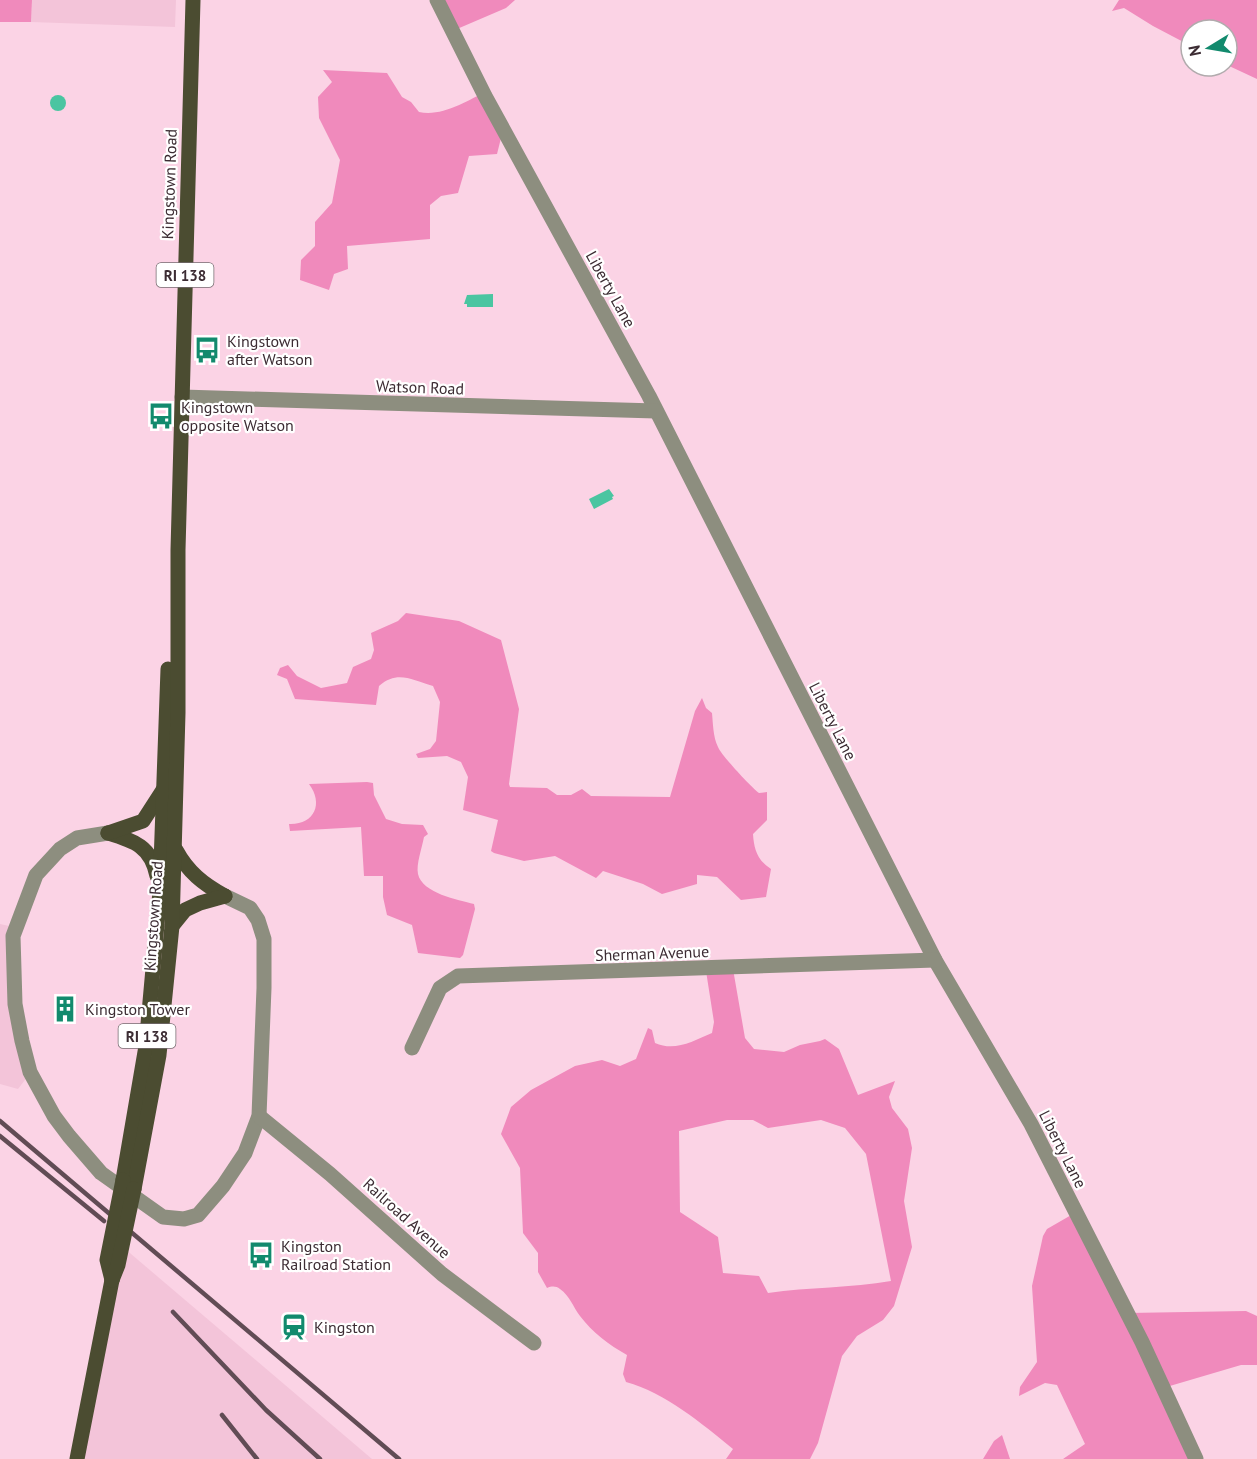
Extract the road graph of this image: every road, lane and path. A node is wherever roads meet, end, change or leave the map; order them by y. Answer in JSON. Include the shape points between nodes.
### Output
{"nodes":[{"id":1,"x":193,"y":0,"type":"edge"},
{"id":2,"x":437,"y":0,"type":"edge"},
{"id":3,"x":182,"y":397,"type":"junction"},
{"id":4,"x":656,"y":411,"type":"junction"},
{"id":5,"x":178,"y":549,"type":"junction"},
{"id":6,"x":163,"y":790,"type":"junction"},
{"id":7,"x":108,"y":834,"type":"junction"},
{"id":8,"x":175,"y":849,"type":"junction"},
{"id":9,"x":160,"y":891,"type":"junction"},
{"id":10,"x":225,"y":896,"type":"junction"},
{"id":11,"x":172,"y":926,"type":"junction"},
{"id":12,"x":6,"y":932,"type":"edge"},
{"id":13,"x":935,"y":960,"type":"junction"},
{"id":14,"x":412,"y":1048,"type":"dead end"},
{"id":15,"x":259,"y":1116,"type":"junction"},
{"id":16,"x":128,"y":1184,"type":"junction"},
{"id":17,"x":534,"y":1343,"type":"dead end"},
{"id":18,"x":77,"y":1459,"type":"edge"},
{"id":19,"x":1196,"y":1459,"type":"edge"}],
"edges":[{"from":1,"to":3,"type":"main road","name":"Kingstown Road","number":"RI 138"},
{"from":2,"to":4,"type":"street","name":"Liberty Lane"},
{"from":3,"to":4,"type":"street","name":"Watson Road"},
{"from":3,"to":5,"type":"main road","name":"Kingstown Road","number":"RI 138"},
{"from":4,"to":13,"type":"street","name":"Liberty Lane"},
{"from":5,"to":6,"type":"main road","name":"Kingstown Road","number":"RI 138","via":[[172,578]]},
{"from":5,"to":8,"type":"main road","name":"Kingstown Road","number":"RI 138"},
{"from":6,"to":7,"type":"main road","via":[[143,821]]},
{"from":6,"to":9,"type":"main road","name":"Kingstown Road","number":"RI 138"},
{"from":7,"to":9,"type":"main road","via":[[141,846],[150,857]]},
{"from":7,"to":12,"type":"street","via":[[77,838],[60,849],[36,875]]},
{"from":8,"to":10,"type":"main road","via":[[198,880]]},
{"from":8,"to":11,"type":"main road","name":"Kingstown Road","number":"RI 138"},
{"from":9,"to":16,"type":"main road","name":"Kingstown Road","number":"RI 138"},
{"from":10,"to":11,"type":"main road","via":[[185,910]]},
{"from":10,"to":15,"type":"street","via":[[250,908],[264,939]]},
{"from":11,"to":16,"type":"main road","name":"Kingstown Road","number":"RI 138","via":[[159,1055]]},
{"from":12,"to":15,"type":"street","via":[[15,1004],[30,1072],[59,1123],[101,1173],[163,1217],[184,1219],[198,1215],[245,1153]]},
{"from":13,"to":14,"type":"street","name":"Sherman Avenue","via":[[458,976],[440,988]]},
{"from":13,"to":19,"type":"street","name":"Liberty Lane","via":[[1030,1124],[1142,1342]]},
{"from":15,"to":17,"type":"street","name":"Railroad Avenue","via":[[442,1274]]},
{"from":16,"to":18,"type":"main road","name":"Kingstown Road","number":"RI 138","bridge":true,"via":[[118,1265]]}]}
